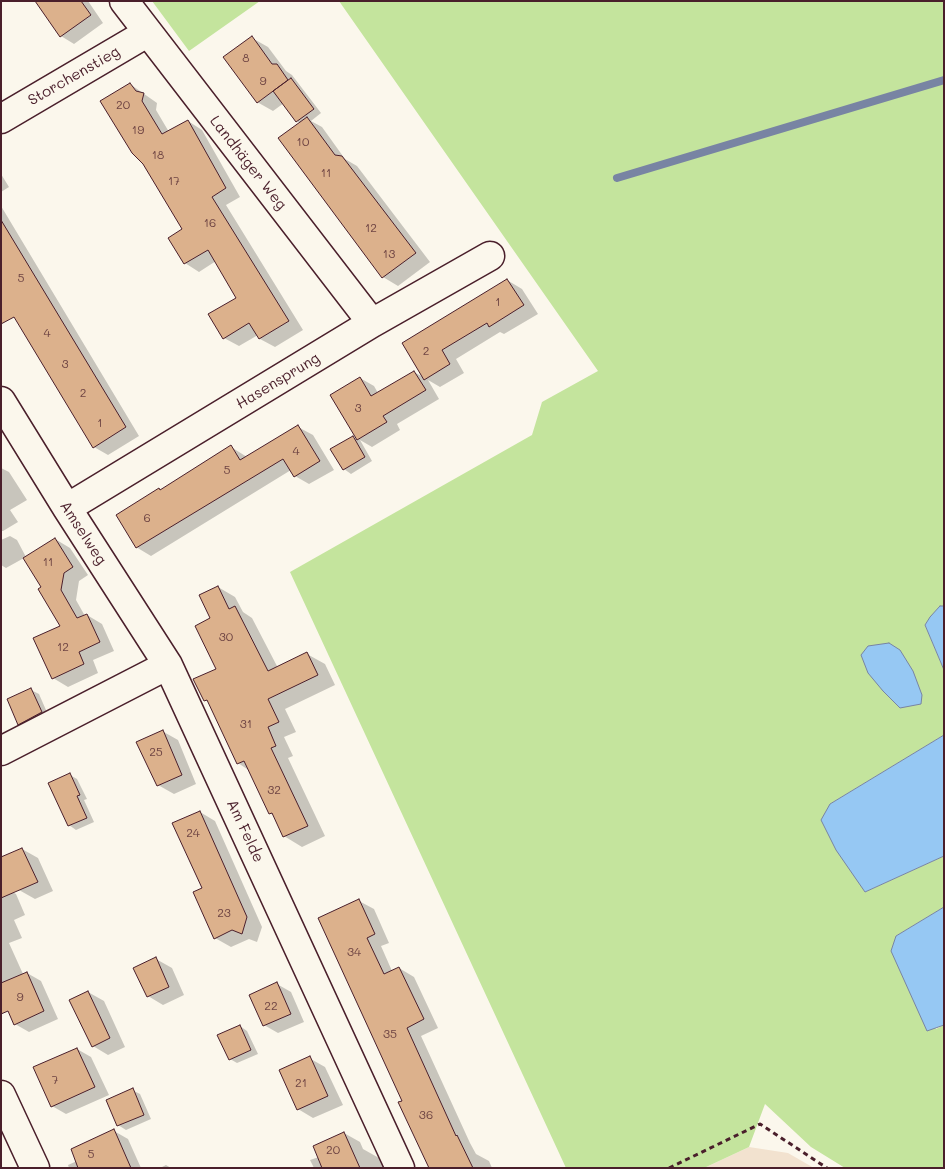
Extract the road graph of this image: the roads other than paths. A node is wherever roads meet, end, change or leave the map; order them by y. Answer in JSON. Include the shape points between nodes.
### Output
{"nodes":[{"id":1,"x":124,"y":1,"type":"edge"},
{"id":2,"x":147,"y":33,"type":"junction"},
{"id":3,"x":1,"y":119,"type":"edge"},
{"id":4,"x":490,"y":256,"type":"dead end"},
{"id":5,"x":372,"y":324,"type":"junction"},
{"id":6,"x":1,"y":401,"type":"edge"},
{"id":7,"x":67,"y":508,"type":"junction"},
{"id":8,"x":168,"y":665,"type":"junction"},
{"id":9,"x":1,"y":751,"type":"edge"},
{"id":10,"x":1,"y":1095,"type":"edge"},
{"id":11,"x":35,"y":1168,"type":"edge"},
{"id":12,"x":400,"y":1168,"type":"edge"}],
"edges":[{"from":1,"to":2,"type":"street","name":"Landhäger Weg"},
{"from":2,"to":3,"type":"street","name":"Storchenstieg"},
{"from":2,"to":5,"type":"street","name":"Landhäger Weg"},
{"from":4,"to":5,"type":"street","name":"Hasensprung"},
{"from":5,"to":7,"type":"street","name":"Hasensprung"},
{"from":6,"to":7,"type":"street","name":"Amselweg"},
{"from":7,"to":8,"type":"street","name":"Amselweg"},
{"from":8,"to":9,"type":"street"},
{"from":8,"to":12,"type":"street","name":"Am Felde"},
{"from":10,"to":11,"type":"street"}]}
